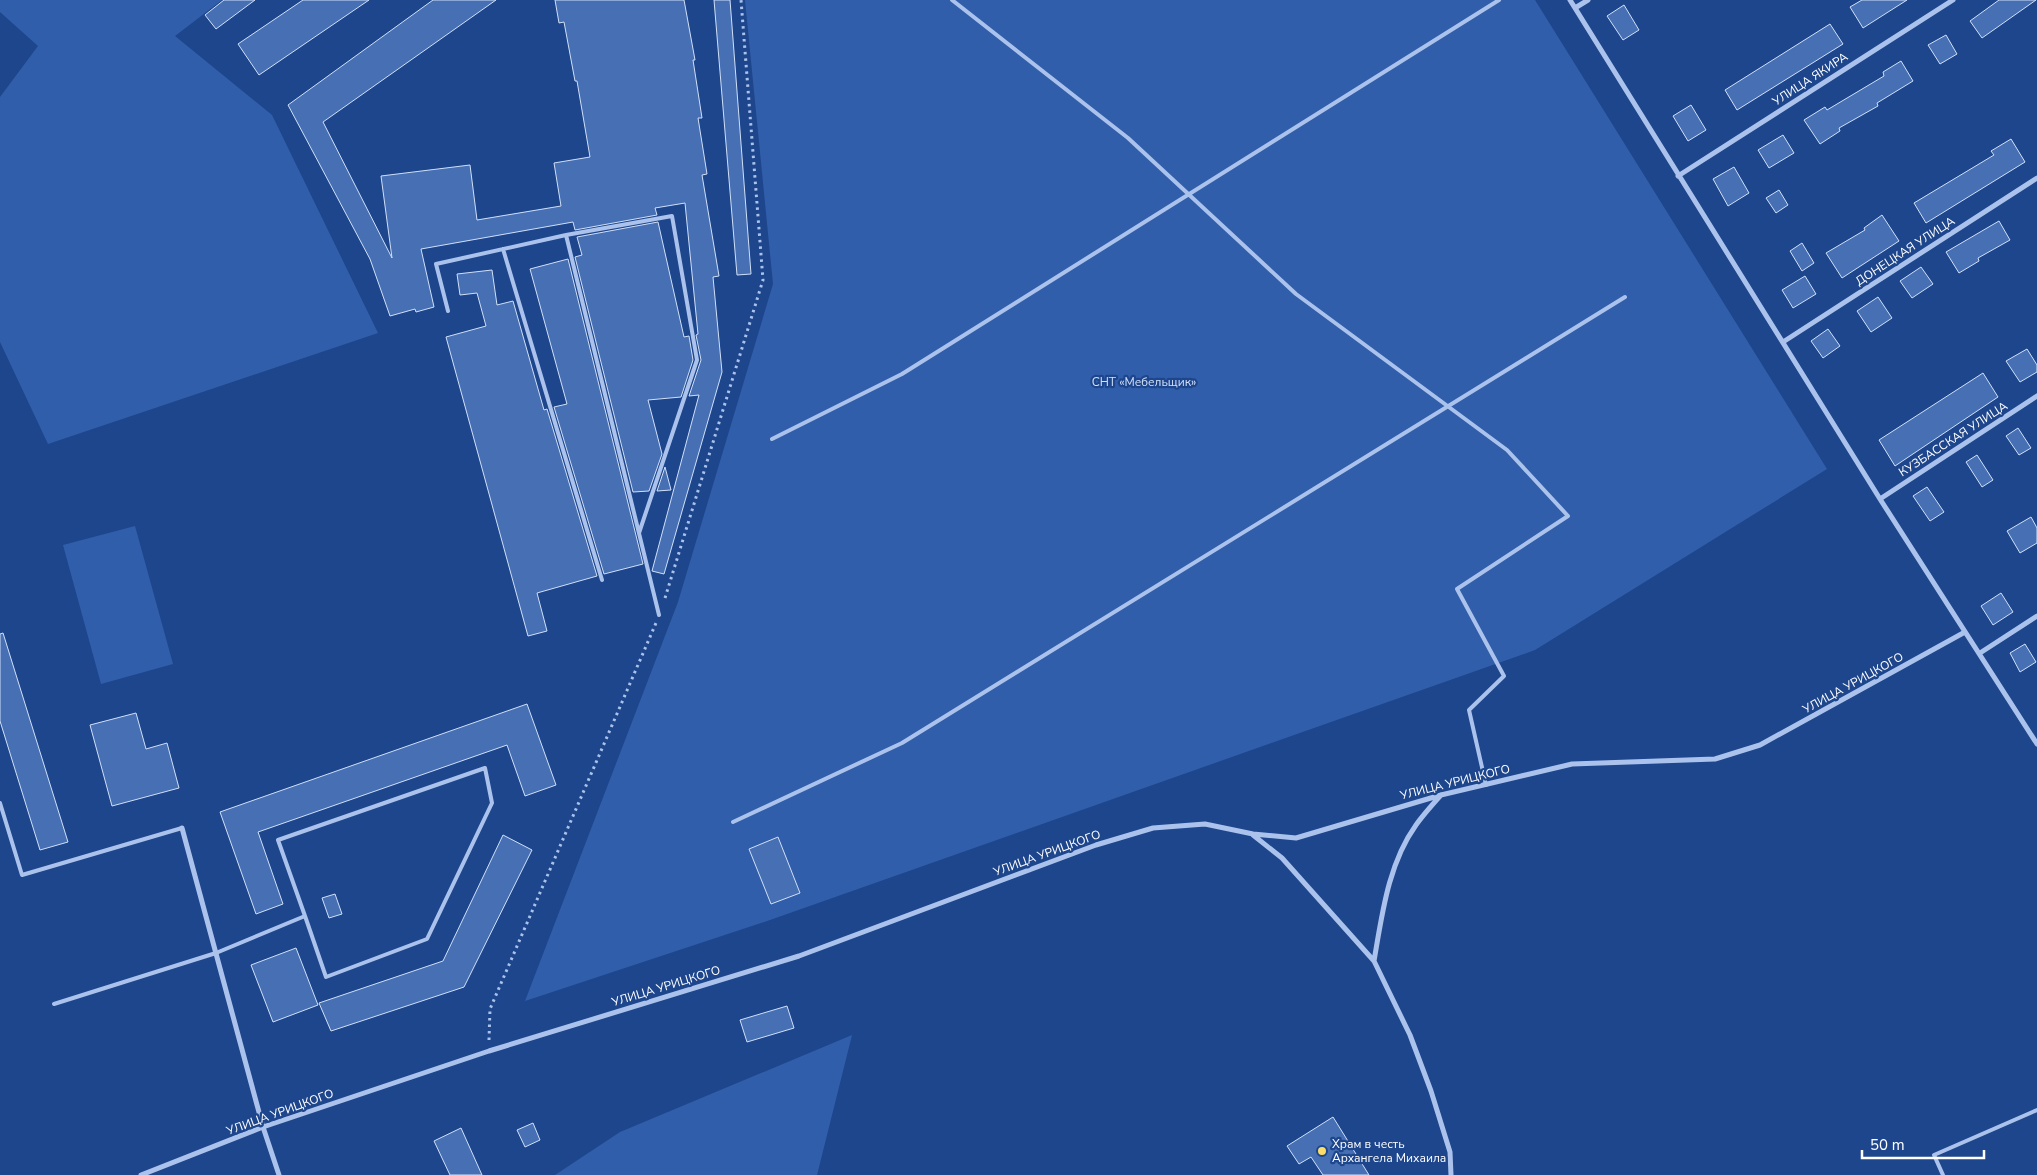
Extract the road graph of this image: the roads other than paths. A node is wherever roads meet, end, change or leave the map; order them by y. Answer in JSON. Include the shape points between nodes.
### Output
{"nodes":[{"id":1,"x":952,"y":0,"type":"edge"},
{"id":2,"x":1500,"y":0,"type":"edge"},
{"id":3,"x":1570,"y":0,"type":"edge"},
{"id":4,"x":1588,"y":0,"type":"edge"},
{"id":5,"x":1953,"y":0,"type":"edge"},
{"id":6,"x":1575,"y":8,"type":"junction"},
{"id":7,"x":1678,"y":176,"type":"junction"},
{"id":8,"x":2037,"y":178,"type":"edge"},
{"id":9,"x":1188,"y":194,"type":"junction"},
{"id":10,"x":566,"y":235,"type":"junction"},
{"id":11,"x":503,"y":249,"type":"junction"},
{"id":12,"x":1625,"y":297,"type":"dead end"},
{"id":13,"x":448,"y":311,"type":"dead end"},
{"id":14,"x":1784,"y":342,"type":"junction"},
{"id":15,"x":2037,"y":396,"type":"edge"},
{"id":16,"x":1448,"y":406,"type":"junction"},
{"id":17,"x":772,"y":439,"type":"dead end"},
{"id":18,"x":1880,"y":499,"type":"junction"},
{"id":19,"x":639,"y":533,"type":"junction"},
{"id":20,"x":602,"y":580,"type":"dead end"},
{"id":21,"x":659,"y":615,"type":"road end"},
{"id":22,"x":2037,"y":616,"type":"edge"},
{"id":23,"x":1965,"y":632,"type":"junction"},
{"id":24,"x":1980,"y":653,"type":"junction"},
{"id":25,"x":2037,"y":744,"type":"edge"},
{"id":26,"x":1486,"y":785,"type":"junction"},
{"id":27,"x":1441,"y":795,"type":"junction"},
{"id":28,"x":0,"y":804,"type":"edge"},
{"id":29,"x":733,"y":822,"type":"dead end"},
{"id":30,"x":182,"y":828,"type":"joint"},
{"id":31,"x":1253,"y":834,"type":"junction"},
{"id":32,"x":305,"y":916,"type":"junction"},
{"id":33,"x":216,"y":952,"type":"junction"},
{"id":34,"x":1374,"y":961,"type":"junction"},
{"id":35,"x":54,"y":1004,"type":"dead end"},
{"id":36,"x":2037,"y":1110,"type":"edge"},
{"id":37,"x":263,"y":1127,"type":"junction"},
{"id":38,"x":141,"y":1175,"type":"edge"},
{"id":39,"x":279,"y":1175,"type":"edge"},
{"id":40,"x":1451,"y":1175,"type":"edge"},
{"id":41,"x":1943,"y":1175,"type":"edge"}],
"edges":[{"from":1,"to":9,"type":"lane","via":[[1128,138]]},
{"from":2,"to":9,"type":"lane"},
{"from":3,"to":6,"type":"street"},
{"from":4,"to":6,"type":"street"},
{"from":5,"to":7,"type":"street","name":"УЛИЦА ЯКИРА"},
{"from":6,"to":7,"type":"street"},
{"from":7,"to":14,"type":"street"},
{"from":8,"to":14,"type":"street","name":"ДОНЕЦКАЯ УЛИЦА"},
{"from":9,"to":16,"type":"lane","via":[[1296,294]]},
{"from":9,"to":17,"type":"lane","via":[[902,374]]},
{"from":10,"to":11,"type":"lane"},
{"from":10,"to":19,"type":"lane"},
{"from":10,"to":19,"type":"lane","via":[[672,216],[697,360]]},
{"from":11,"to":13,"type":"lane","via":[[436,264]]},
{"from":11,"to":20,"type":"lane"},
{"from":12,"to":16,"type":"lane"},
{"from":14,"to":18,"type":"street"},
{"from":15,"to":18,"type":"street","name":"КУЗБАССКАЯ УЛИЦА"},
{"from":16,"to":26,"type":"lane","via":[[1507,450],[1568,516],[1457,590],[1504,676],[1470,710]]},
{"from":16,"to":29,"type":"lane","via":[[902,742]]},
{"from":18,"to":23,"type":"street"},
{"from":19,"to":21,"type":"lane"},
{"from":22,"to":24,"type":"street"},
{"from":23,"to":24,"type":"street"},
{"from":23,"to":26,"type":"street","name":"УЛИЦА УРИЦКОГО","via":[[1760,745],[1715,759],[1572,764]]},
{"from":24,"to":25,"type":"street"},
{"from":26,"to":27,"type":"street","name":"УЛИЦА УРИЦКОГО"},
{"from":27,"to":31,"type":"street","name":"УЛИЦА УРИЦКОГО","via":[[1296,838]]},
{"from":27,"to":34,"type":"street","via":[[1415,826],[1398,860],[1384,899]]},
{"from":28,"to":30,"type":"lane","via":[[22,875]]},
{"from":30,"to":33,"type":"street"},
{"from":31,"to":34,"type":"street","via":[[1282,858]]},
{"from":31,"to":37,"type":"street","name":"УЛИЦА УРИЦКОГО","via":[[1205,824],[1153,828],[1096,845],[799,956],[489,1050]]},
{"from":32,"to":32,"type":"lane","via":[[278,840],[485,768],[492,804],[426,939],[326,977]]},
{"from":32,"to":33,"type":"lane"},
{"from":33,"to":35,"type":"lane"},
{"from":33,"to":37,"type":"street"},
{"from":34,"to":40,"type":"street","via":[[1410,1035],[1431,1091],[1450,1152]]},
{"from":36,"to":41,"type":"lane","via":[[1934,1155]]},
{"from":37,"to":38,"type":"street","name":"УЛИЦА УРИЦКОГО"},
{"from":37,"to":39,"type":"street"}]}
